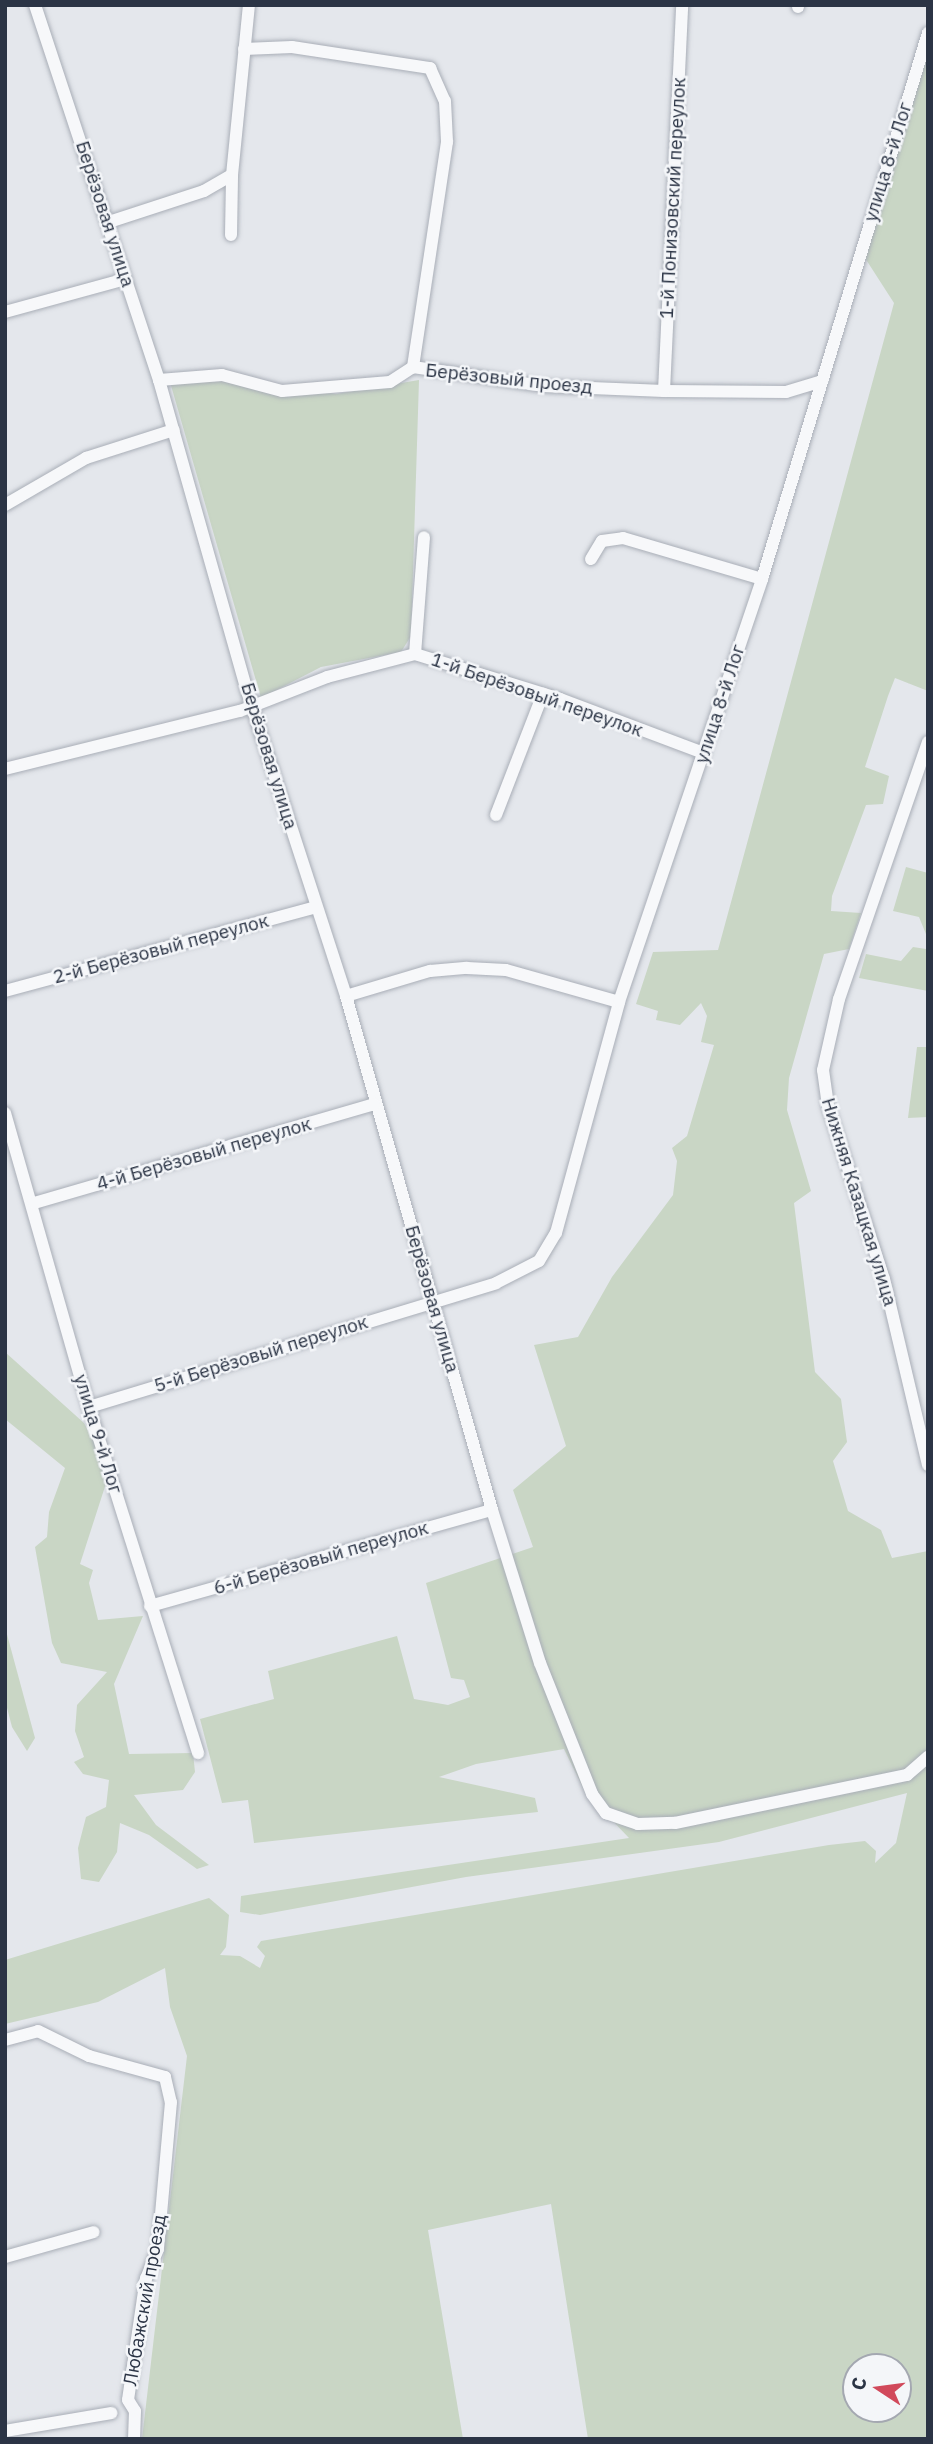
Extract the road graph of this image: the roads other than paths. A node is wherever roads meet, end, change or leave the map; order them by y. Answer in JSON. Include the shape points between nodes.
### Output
{"nodes":[{"id":1,"x":35,"y":5,"type":"edge"},
{"id":2,"x":248,"y":5,"type":"edge"},
{"id":3,"x":682,"y":5,"type":"edge"},
{"id":4,"x":928,"y":33,"type":"edge"},
{"id":5,"x":244,"y":49,"type":"junction"},
{"id":6,"x":232,"y":175,"type":"junction"},
{"id":7,"x":109,"y":222,"type":"junction"},
{"id":8,"x":231,"y":235,"type":"dead end"},
{"id":9,"x":126,"y":279,"type":"junction"},
{"id":10,"x":5,"y":312,"type":"edge"},
{"id":11,"x":414,"y":368,"type":"junction"},
{"id":12,"x":159,"y":380,"type":"junction"},
{"id":13,"x":822,"y":381,"type":"junction"},
{"id":14,"x":664,"y":391,"type":"junction"},
{"id":15,"x":174,"y":430,"type":"junction"},
{"id":16,"x":5,"y":505,"type":"edge"},
{"id":17,"x":425,"y":537,"type":"dead end"},
{"id":18,"x":591,"y":559,"type":"dead end"},
{"id":19,"x":762,"y":579,"type":"junction"},
{"id":20,"x":415,"y":654,"type":"junction"},
{"id":21,"x":543,"y":694,"type":"junction"},
{"id":22,"x":252,"y":706,"type":"junction"},
{"id":23,"x":928,"y":742,"type":"edge"},
{"id":24,"x":704,"y":752,"type":"junction"},
{"id":25,"x":5,"y":769,"type":"edge"},
{"id":26,"x":496,"y":815,"type":"dead end"},
{"id":27,"x":316,"y":907,"type":"junction"},
{"id":28,"x":5,"y":991,"type":"edge"},
{"id":29,"x":346,"y":996,"type":"junction"},
{"id":30,"x":619,"y":1002,"type":"junction"},
{"id":31,"x":374,"y":1104,"type":"junction"},
{"id":32,"x":5,"y":1112,"type":"edge"},
{"id":33,"x":34,"y":1203,"type":"junction"},
{"id":34,"x":434,"y":1303,"type":"junction"},
{"id":35,"x":89,"y":1407,"type":"junction"},
{"id":36,"x":928,"y":1465,"type":"edge"},
{"id":37,"x":492,"y":1510,"type":"junction"},
{"id":38,"x":150,"y":1606,"type":"junction"},
{"id":39,"x":198,"y":1753,"type":"dead end"},
{"id":40,"x":928,"y":1757,"type":"edge"},
{"id":41,"x":5,"y":2040,"type":"edge"},
{"id":42,"x":94,"y":2232,"type":"dead end"},
{"id":43,"x":5,"y":2257,"type":"edge"},
{"id":44,"x":111,"y":2413,"type":"dead end"},
{"id":45,"x":5,"y":2431,"type":"edge"},
{"id":46,"x":134,"y":2439,"type":"edge"}],
"edges":[{"from":1,"to":7,"type":"street","name":"Берёзовая улица"},
{"from":2,"to":5,"type":"street"},
{"from":3,"to":14,"type":"street","name":"1-й Понизовский переулок"},
{"from":4,"to":13,"type":"street","name":"улица 8-й Лог"},
{"from":5,"to":6,"type":"street"},
{"from":5,"to":11,"type":"street","via":[[292,47],[430,68],[445,101],[447,142]]},
{"from":6,"to":7,"type":"street","via":[[204,191]]},
{"from":6,"to":8,"type":"street"},
{"from":7,"to":9,"type":"street","name":"Берёзовая улица"},
{"from":9,"to":10,"type":"street"},
{"from":9,"to":12,"type":"street","name":"Берёзовая улица"},
{"from":11,"to":12,"type":"street","name":"Берёзовый проезд","via":[[390,382],[282,391],[222,375]]},
{"from":11,"to":14,"type":"street","name":"Берёзовый проезд","via":[[543,386]]},
{"from":12,"to":15,"type":"street","name":"Берёзовая улица"},
{"from":13,"to":14,"type":"street","name":"Берёзовый проезд","via":[[786,392]]},
{"from":13,"to":19,"type":"street","name":"улица 8-й Лог"},
{"from":15,"to":16,"type":"street","via":[[86,458]]},
{"from":15,"to":22,"type":"street","name":"Берёзовая улица"},
{"from":17,"to":20,"type":"street"},
{"from":18,"to":19,"type":"street","via":[[603,541],[623,538]]},
{"from":19,"to":24,"type":"street","name":"улица 8-й Лог"},
{"from":20,"to":21,"type":"street","name":"1-й Берёзовый переулок"},
{"from":20,"to":22,"type":"street","name":"1-й Берёзовый переулок","via":[[327,677]]},
{"from":21,"to":24,"type":"street","name":"1-й Берёзовый переулок"},
{"from":21,"to":26,"type":"street"},
{"from":22,"to":25,"type":"street","name":"1-й Берёзовый переулок"},
{"from":22,"to":27,"type":"street","name":"Берёзовая улица"},
{"from":23,"to":36,"type":"street","name":"Нижняя Казацкая улица","via":[[839,999],[823,1070],[828,1107],[884,1279]]},
{"from":24,"to":30,"type":"street","name":"улица 8-й Лог"},
{"from":27,"to":28,"type":"street","name":"2-й Берёзовый переулок"},
{"from":27,"to":29,"type":"street","name":"Берёзовая улица"},
{"from":29,"to":30,"type":"street","via":[[430,971],[467,968],[506,970]]},
{"from":29,"to":31,"type":"street","name":"Берёзовая улица"},
{"from":30,"to":34,"type":"street","name":"улица 8-й Лог","via":[[556,1233],[526,1271]]},
{"from":31,"to":33,"type":"street","name":"4-й Берёзовый переулок"},
{"from":31,"to":34,"type":"street","name":"Берёзовая улица"},
{"from":32,"to":33,"type":"street","name":"улица 9-й Лог"},
{"from":33,"to":35,"type":"street","name":"улица 9-й Лог"},
{"from":34,"to":35,"type":"street","name":"5-й Берёзовый переулок"},
{"from":34,"to":37,"type":"street","name":"Берёзовая улица"},
{"from":35,"to":38,"type":"street","name":"улица 9-й Лог"},
{"from":37,"to":38,"type":"street","name":"6-й Берёзовый переулок"},
{"from":37,"to":40,"type":"street","name":"Берёзовая улица","via":[[540,1663],[592,1794],[606,1813],[638,1824],[675,1823],[908,1776]]},
{"from":38,"to":39,"type":"street","name":"улица 9-й Лог"},
{"from":41,"to":46,"type":"street","name":"Любажский проезд","via":[[38,2031],[89,2056],[165,2077],[171,2102],[158,2249],[146,2278],[128,2400],[135,2411]]},
{"from":42,"to":43,"type":"street"},
{"from":44,"to":45,"type":"street"}]}
